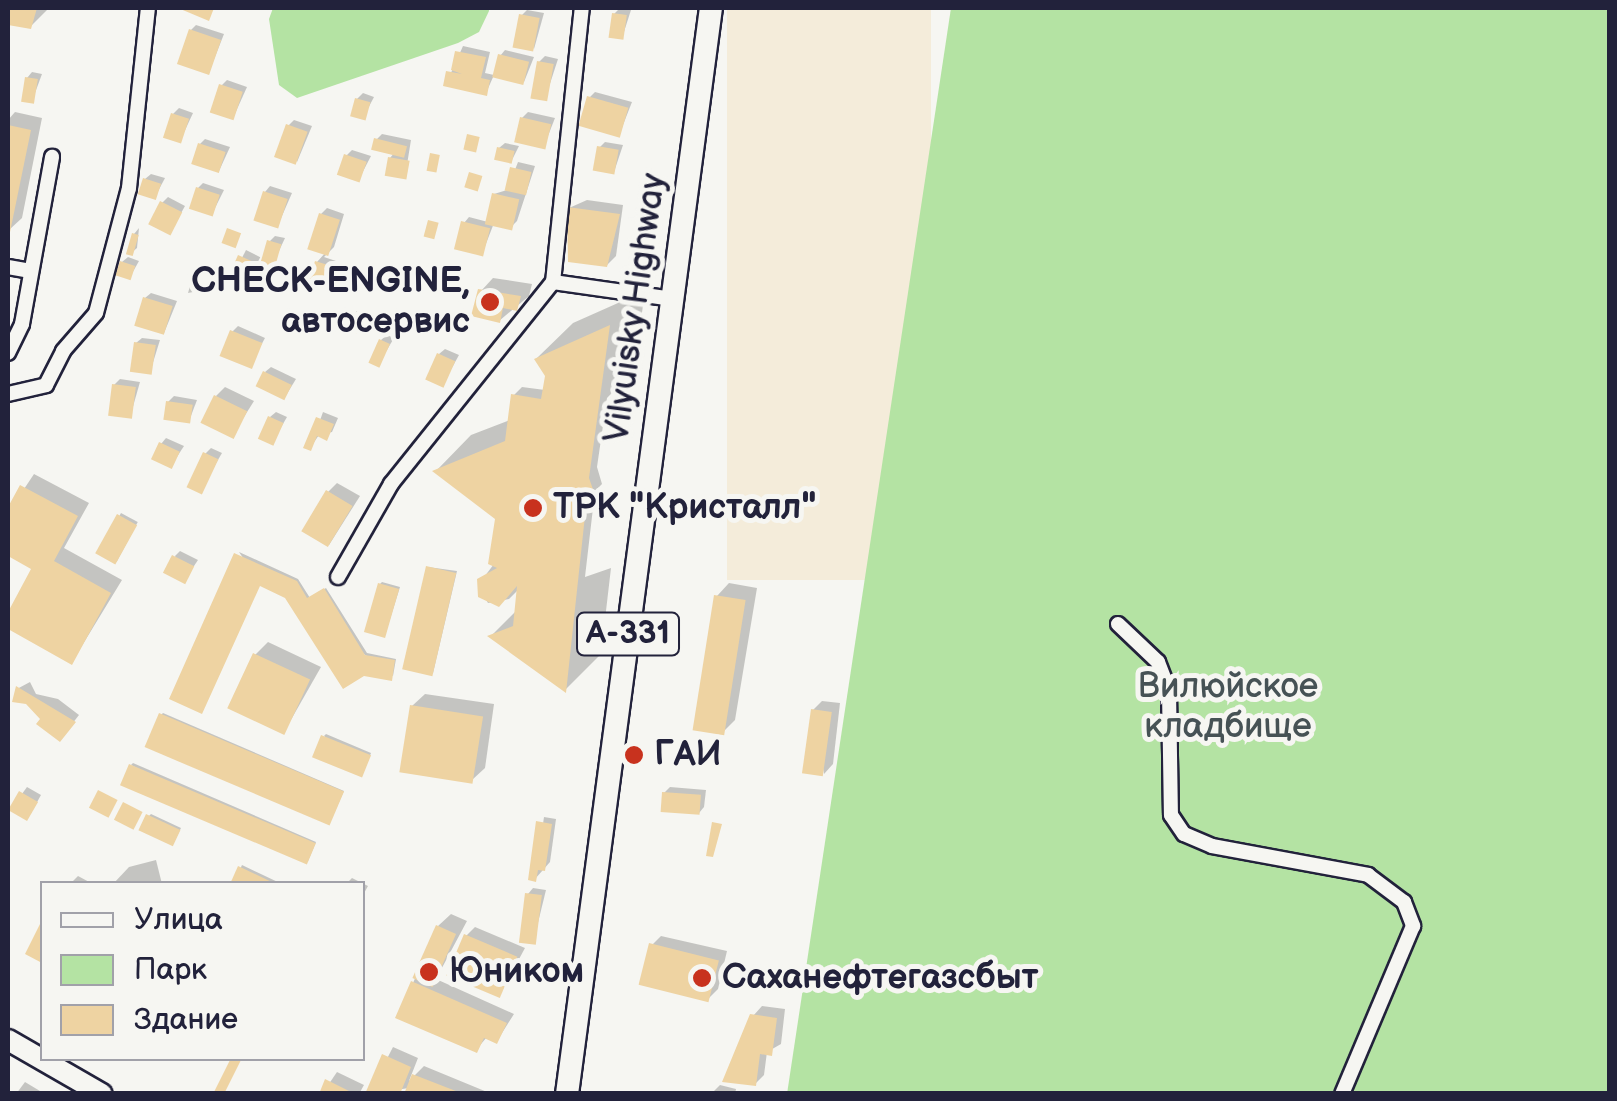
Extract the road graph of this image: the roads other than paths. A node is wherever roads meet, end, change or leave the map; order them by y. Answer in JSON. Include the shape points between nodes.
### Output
{"nodes":[{"id":1,"x":148,"y":8,"type":"edge"},
{"id":2,"x":582,"y":8,"type":"edge"},
{"id":3,"x":711,"y":8,"type":"edge"},
{"id":4,"x":52,"y":157,"type":"dead end"},
{"id":5,"x":8,"y":267,"type":"edge"},
{"id":6,"x":31,"y":271,"type":"junction"},
{"id":7,"x":553,"y":282,"type":"junction"},
{"id":8,"x":673,"y":299,"type":"junction"},
{"id":9,"x":8,"y":352,"type":"edge"},
{"id":10,"x":8,"y":394,"type":"edge"},
{"id":11,"x":338,"y":577,"type":"dead end"},
{"id":12,"x":1118,"y":624,"type":"dead end"},
{"id":13,"x":8,"y":1040,"type":"edge"},
{"id":14,"x":40,"y":1058,"type":"edge"},
{"id":15,"x":45,"y":1061,"type":"edge"},
{"id":16,"x":102,"y":1094,"type":"edge"},
{"id":17,"x":567,"y":1094,"type":"edge"},
{"id":18,"x":1342,"y":1094,"type":"edge"}],
"edges":[{"from":1,"to":10,"type":"street","via":[[129,188],[96,313],[62,351],[46,385]]},
{"from":2,"to":7,"type":"street"},
{"from":3,"to":8,"type":"main road","name":"Vilyuisky Highway","number":"А-331"},
{"from":4,"to":6,"type":"street"},
{"from":5,"to":6,"type":"street"},
{"from":6,"to":9,"type":"street","via":[[22,324]]},
{"from":7,"to":8,"type":"street"},
{"from":7,"to":11,"type":"street","via":[[391,484]]},
{"from":8,"to":17,"type":"main road","name":"Vilyuisky Highway","number":"А-331"},
{"from":12,"to":18,"type":"street","via":[[1158,662],[1169,691],[1171,814],[1184,834],[1212,846],[1368,874],[1404,902],[1412,926]]},
{"from":13,"to":14,"type":"main road"},
{"from":15,"to":16,"type":"main road"}]}
